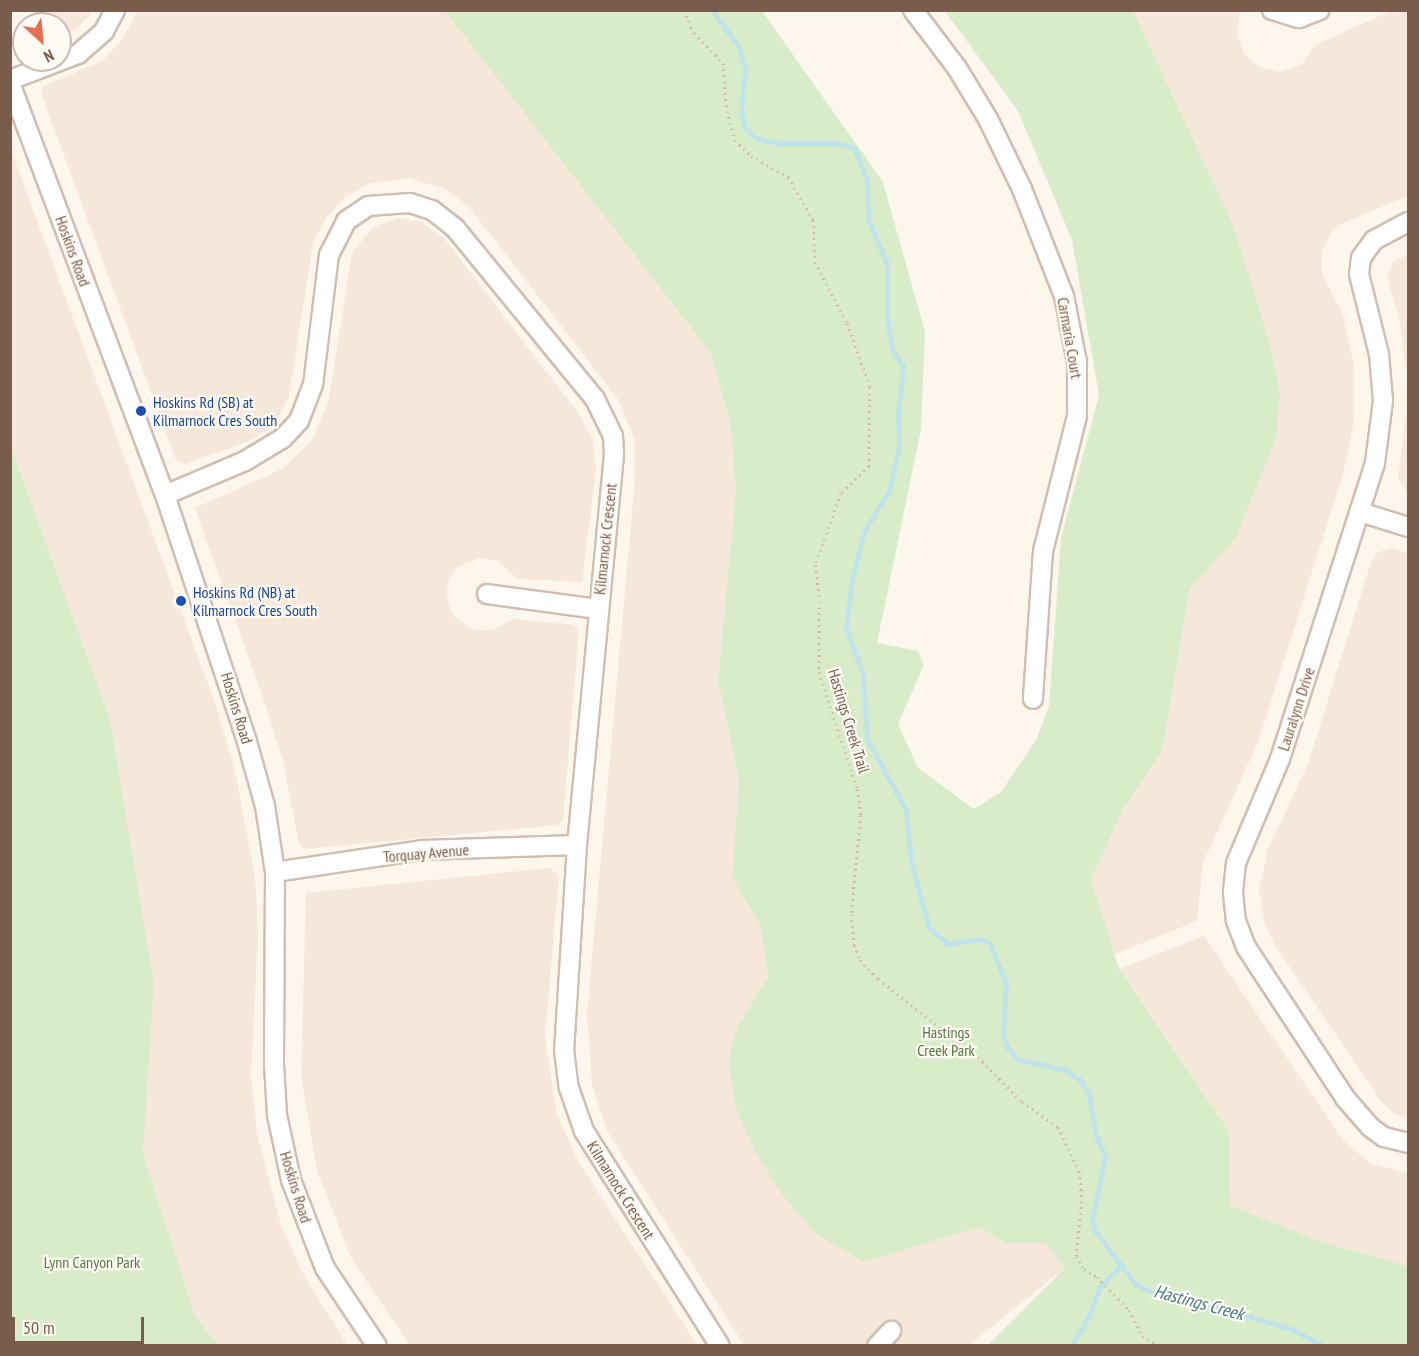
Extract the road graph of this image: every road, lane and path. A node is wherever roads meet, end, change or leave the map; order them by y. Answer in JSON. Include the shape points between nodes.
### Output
{"nodes":[{"id":1,"x":115,"y":10,"type":"edge"},
{"id":2,"x":684,"y":10,"type":"edge"},
{"id":3,"x":913,"y":10,"type":"edge"},
{"id":4,"x":1272,"y":10,"type":"edge"},
{"id":5,"x":1320,"y":10,"type":"edge"},
{"id":6,"x":10,"y":81,"type":"edge"},
{"id":7,"x":1402,"y":225,"type":"edge"},
{"id":8,"x":165,"y":495,"type":"junction"},
{"id":9,"x":1360,"y":512,"type":"junction"},
{"id":10,"x":1408,"y":526,"type":"edge"},
{"id":11,"x":487,"y":594,"type":"dead end"},
{"id":12,"x":598,"y":609,"type":"junction"},
{"id":13,"x":1033,"y":699,"type":"dead end"},
{"id":14,"x":578,"y":845,"type":"junction"},
{"id":15,"x":275,"y":872,"type":"junction"},
{"id":16,"x":1408,"y":1143,"type":"edge"},
{"id":17,"x":891,"y":1331,"type":"dead end"},
{"id":18,"x":377,"y":1346,"type":"edge"},
{"id":19,"x":720,"y":1346,"type":"edge"},
{"id":20,"x":877,"y":1346,"type":"edge"},
{"id":21,"x":1160,"y":1346,"type":"edge"}],
"edges":[{"from":1,"to":6,"type":"street","via":[[104,31],[78,54]]},
{"from":2,"to":21,"type":"path","name":"Hastings Creek Trail","via":[[694,33],[723,63],[726,105],[735,140],[751,156],[788,177],[813,220],[815,262],[847,323],[870,387],[869,466],[841,493],[815,565],[819,672],[857,789],[861,815],[851,914],[854,945],[860,960],[878,980],[978,1057],[1022,1102],[1058,1127],[1079,1171],[1082,1201],[1076,1256],[1084,1269],[1098,1277],[1129,1310],[1142,1336]]},
{"from":3,"to":13,"type":"street","name":"Carmaria Court","via":[[975,98],[1022,189],[1064,296],[1077,362],[1077,416],[1043,551]]},
{"from":4,"to":5,"type":"street","via":[[1299,18]]},
{"from":6,"to":8,"type":"street","name":"Hoskins Road"},
{"from":7,"to":9,"type":"street","name":"Lauralynn Drive","via":[[1374,240],[1361,258],[1359,274],[1379,354],[1383,401],[1375,463]]},
{"from":8,"to":12,"type":"street","name":"Kilmarnock Crescent","via":[[245,461],[283,438],[299,421],[313,385],[329,255],[337,234],[356,211],[368,206],[410,203],[432,210],[455,228],[579,378],[604,415],[613,436],[614,454]]},
{"from":8,"to":15,"type":"street","name":"Hoskins Road","via":[[247,742],[265,806]]},
{"from":9,"to":10,"type":"street"},
{"from":9,"to":16,"type":"street","name":"Lauralynn Drive","via":[[1280,759],[1244,841],[1233,893],[1236,921],[1246,947],[1345,1098],[1370,1127],[1384,1137]]},
{"from":11,"to":12,"type":"street"},
{"from":12,"to":14,"type":"street","name":"Kilmarnock Crescent"},
{"from":14,"to":15,"type":"street","name":"Torquay Avenue","via":[[423,850]]},
{"from":14,"to":19,"type":"street","name":"Kilmarnock Crescent","via":[[564,1050],[569,1088],[584,1131],[604,1167]]},
{"from":15,"to":18,"type":"street","name":"Hoskins Road","via":[[274,1064],[277,1116],[288,1169],[325,1268]]},
{"from":17,"to":20,"type":"street"}]}
